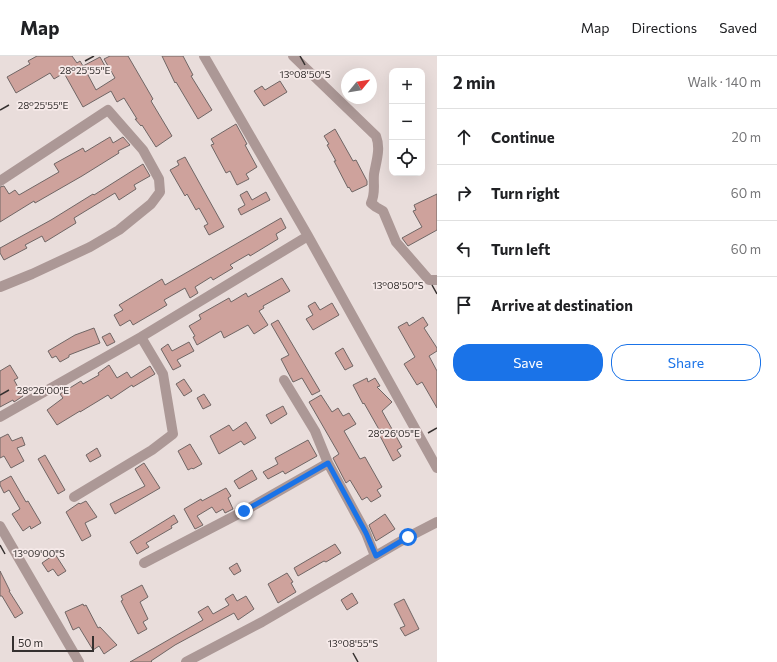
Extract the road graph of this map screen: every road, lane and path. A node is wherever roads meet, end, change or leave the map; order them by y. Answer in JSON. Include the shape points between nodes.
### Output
{"nodes":[{"id":1,"x":204,"y":56,"type":"edge"},
{"id":2,"x":293,"y":56,"type":"edge"},
{"id":3,"x":0,"y":181,"type":"edge"},
{"id":4,"x":308,"y":236,"type":"junction"},
{"id":5,"x":437,"y":280,"type":"edge"},
{"id":6,"x":0,"y":287,"type":"edge"},
{"id":7,"x":141,"y":337,"type":"junction"},
{"id":8,"x":284,"y":380,"type":"dead end"},
{"id":9,"x":0,"y":417,"type":"edge"},
{"id":10,"x":328,"y":463,"type":"junction"},
{"id":11,"x":437,"y":468,"type":"edge"},
{"id":12,"x":74,"y":497,"type":"dead end"},
{"id":13,"x":437,"y":522,"type":"edge"},
{"id":14,"x":0,"y":526,"type":"edge"},
{"id":15,"x":376,"y":556,"type":"junction"},
{"id":16,"x":144,"y":562,"type":"dead end"},
{"id":17,"x":79,"y":662,"type":"edge"},
{"id":18,"x":186,"y":662,"type":"edge"}],
"edges":[{"from":1,"to":4,"type":"street"},
{"from":2,"to":5,"type":"street","via":[[376,136],[379,142],[374,176],[375,192],[371,203],[383,210],[396,242],[411,261],[429,280]]},
{"from":3,"to":6,"type":"street","via":[[108,110],[143,150],[159,179],[160,192],[151,204],[119,230],[77,253]]},
{"from":4,"to":7,"type":"street"},
{"from":4,"to":11,"type":"street"},
{"from":7,"to":9,"type":"street"},
{"from":7,"to":12,"type":"street","via":[[163,374],[173,434],[152,450]]},
{"from":8,"to":10,"type":"street","via":[[315,431]]},
{"from":10,"to":15,"type":"street"},
{"from":10,"to":16,"type":"street","via":[[244,511]]},
{"from":13,"to":15,"type":"street"},
{"from":14,"to":17,"type":"street"},
{"from":15,"to":18,"type":"street","via":[[262,622]]}]}
